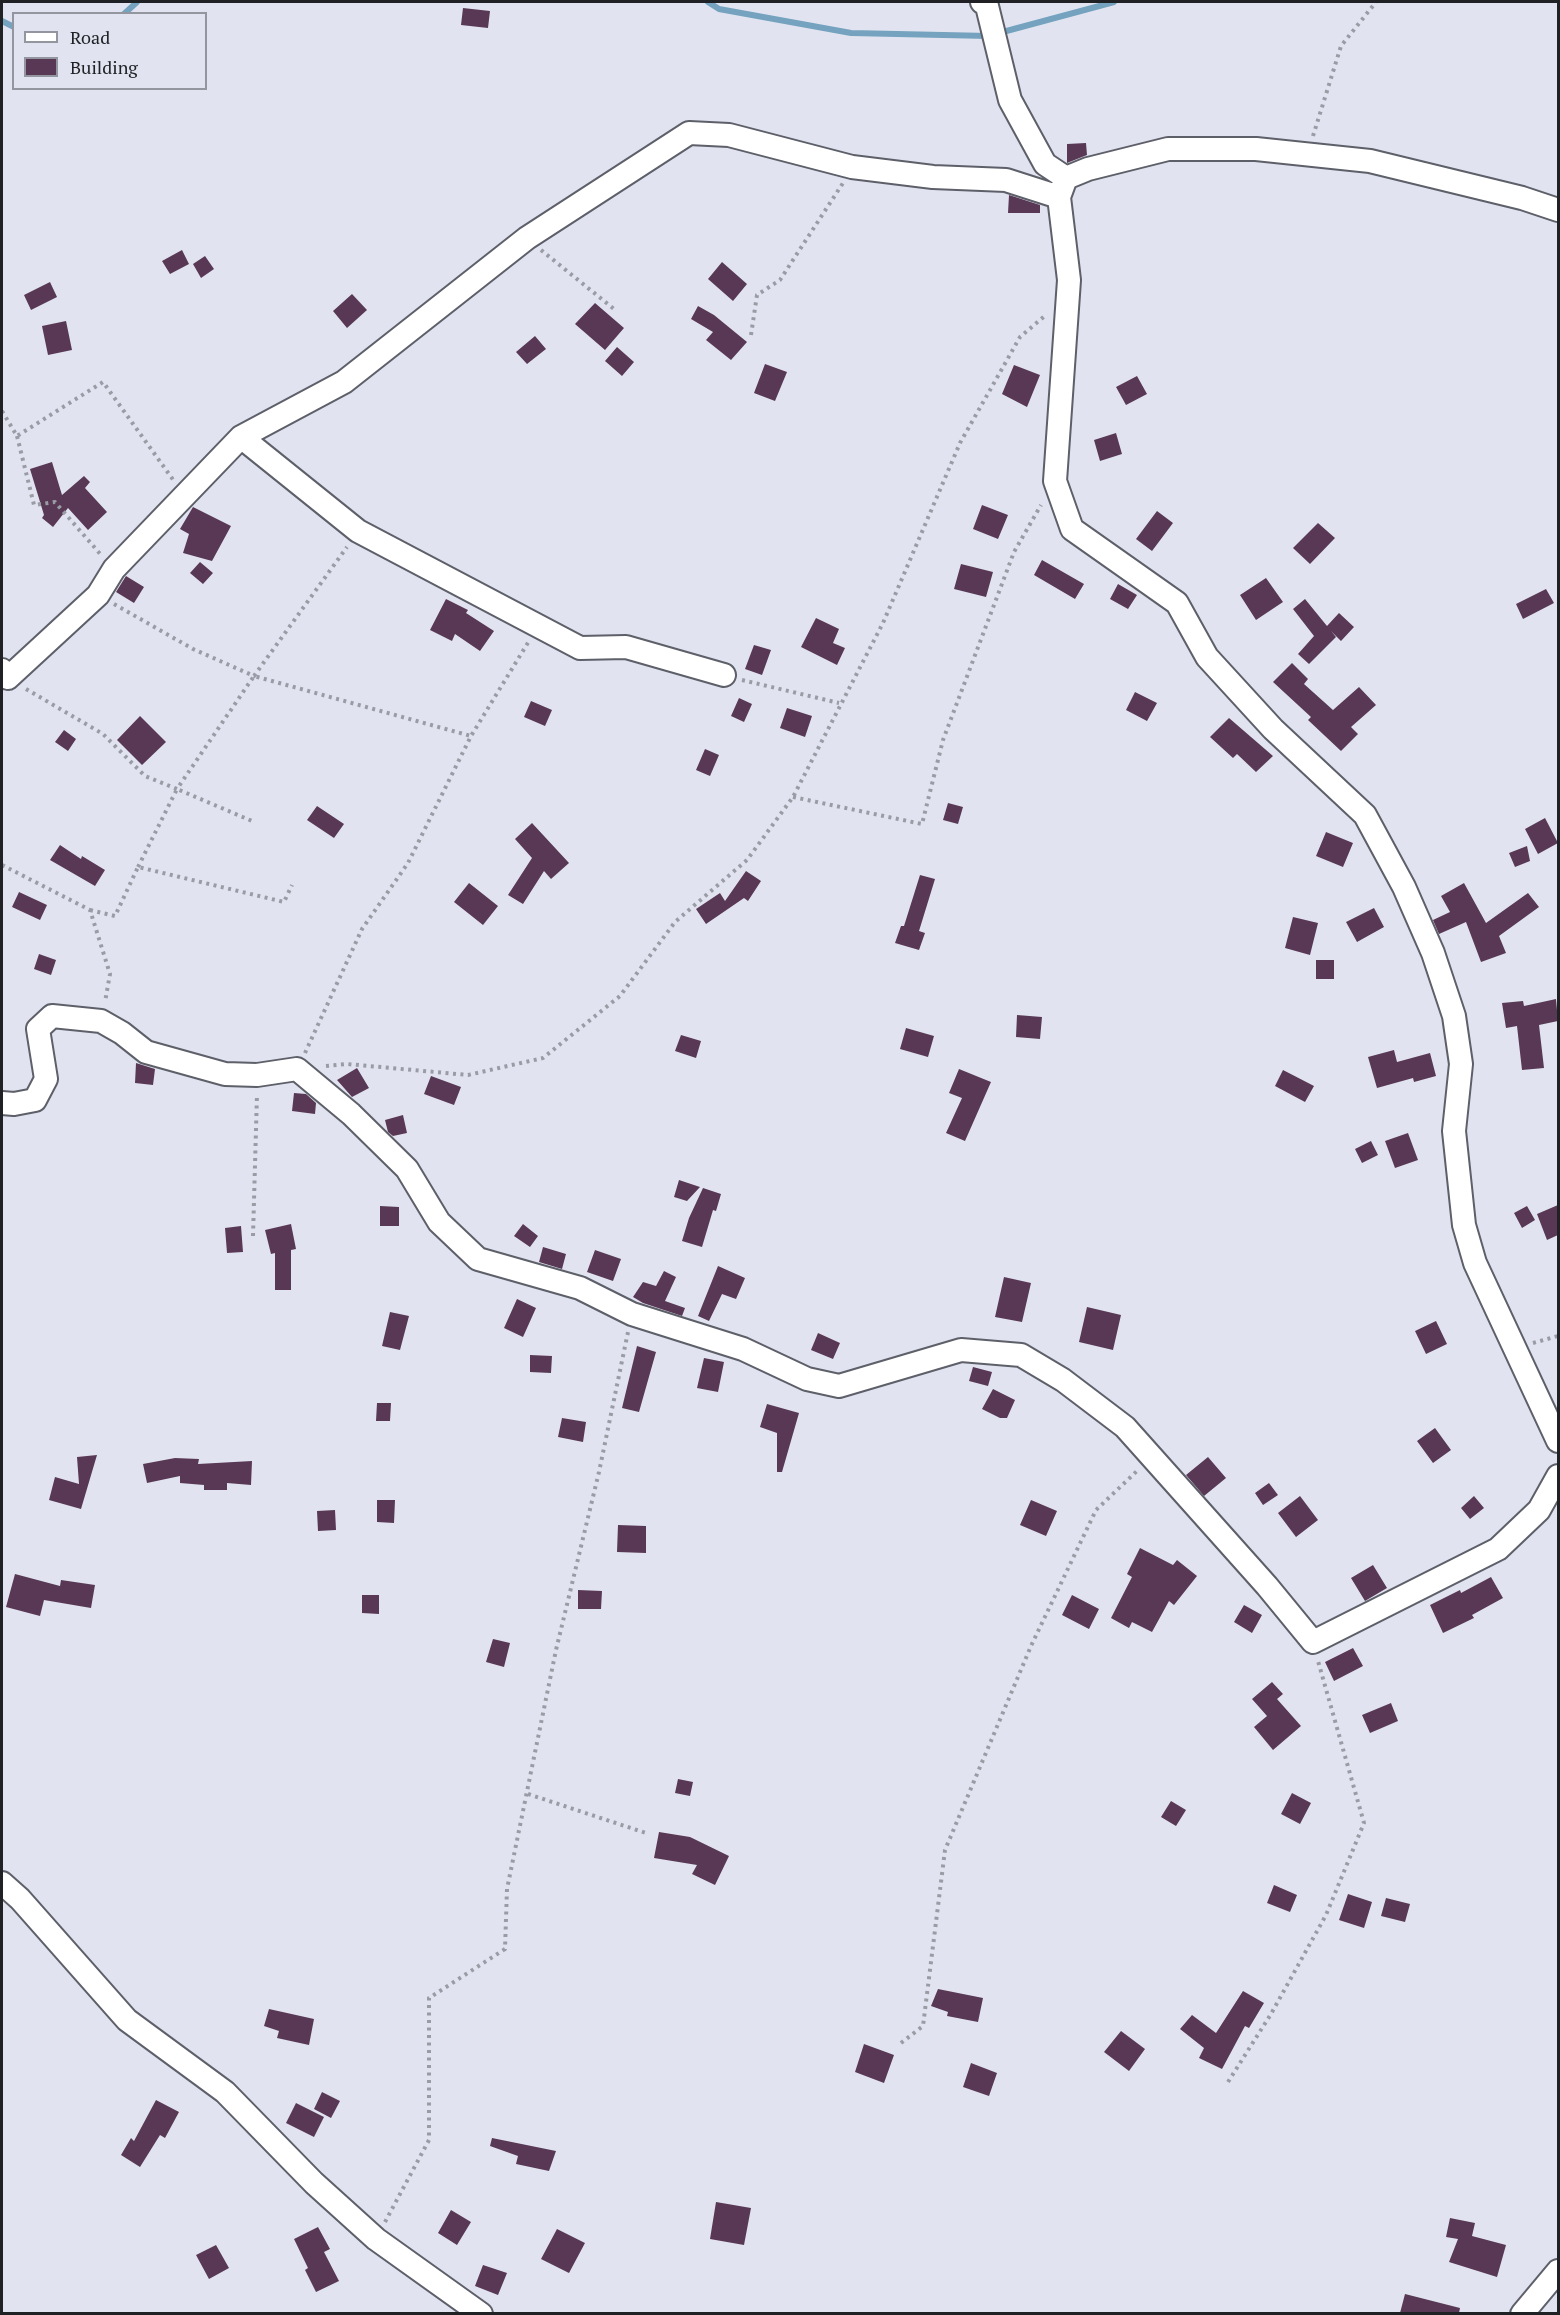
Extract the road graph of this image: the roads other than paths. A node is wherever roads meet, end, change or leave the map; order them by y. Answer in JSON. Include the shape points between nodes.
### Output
{"nodes":[{"id":1,"x":986,"y":6,"type":"edge"},
{"id":2,"x":1062,"y":187,"type":"junction"},
{"id":3,"x":1558,"y":210,"type":"edge"},
{"id":4,"x":241,"y":437,"type":"junction"},
{"id":5,"x":5,"y":674,"type":"edge"},
{"id":6,"x":724,"y":675,"type":"road end"},
{"id":7,"x":2,"y":1103,"type":"edge"},
{"id":8,"x":1558,"y":1441,"type":"edge"},
{"id":9,"x":1558,"y":1476,"type":"edge"},
{"id":10,"x":2,"y":1883,"type":"edge"},
{"id":11,"x":1558,"y":2271,"type":"edge"},
{"id":12,"x":481,"y":2313,"type":"edge"},
{"id":13,"x":1522,"y":2313,"type":"edge"}],
"edges":[{"from":1,"to":2,"type":"street","via":[[1010,100]]},
{"from":2,"to":3,"type":"street","via":[[1088,169],[1168,149],[1256,149],[1370,160]]},
{"from":2,"to":4,"type":"street","via":[[852,167],[729,135],[689,133],[527,238],[344,382]]},
{"from":2,"to":8,"type":"street","via":[[1069,280],[1055,481],[1072,529],[1177,603],[1207,657],[1273,729],[1365,815],[1404,887],[1433,953],[1454,1016],[1461,1064],[1454,1131],[1464,1225],[1475,1263]]},
{"from":4,"to":5,"type":"street","via":[[114,569],[98,595]]},
{"from":4,"to":6,"type":"street","via":[[358,531],[580,648],[626,647]]},
{"from":7,"to":9,"type":"street","via":[[35,1100],[46,1079],[38,1029],[52,1016],[101,1021],[146,1052],[225,1074],[257,1075],[297,1069],[351,1114],[407,1169],[439,1222],[478,1259],[580,1288],[632,1314],[743,1348],[807,1378],[839,1386],[961,1350],[1021,1355],[1063,1380],[1125,1428],[1313,1642],[1498,1549],[1539,1510]]},
{"from":10,"to":12,"type":"street","via":[[127,2020],[225,2092],[314,2183],[376,2239]]},
{"from":11,"to":13,"type":"street"}]}
